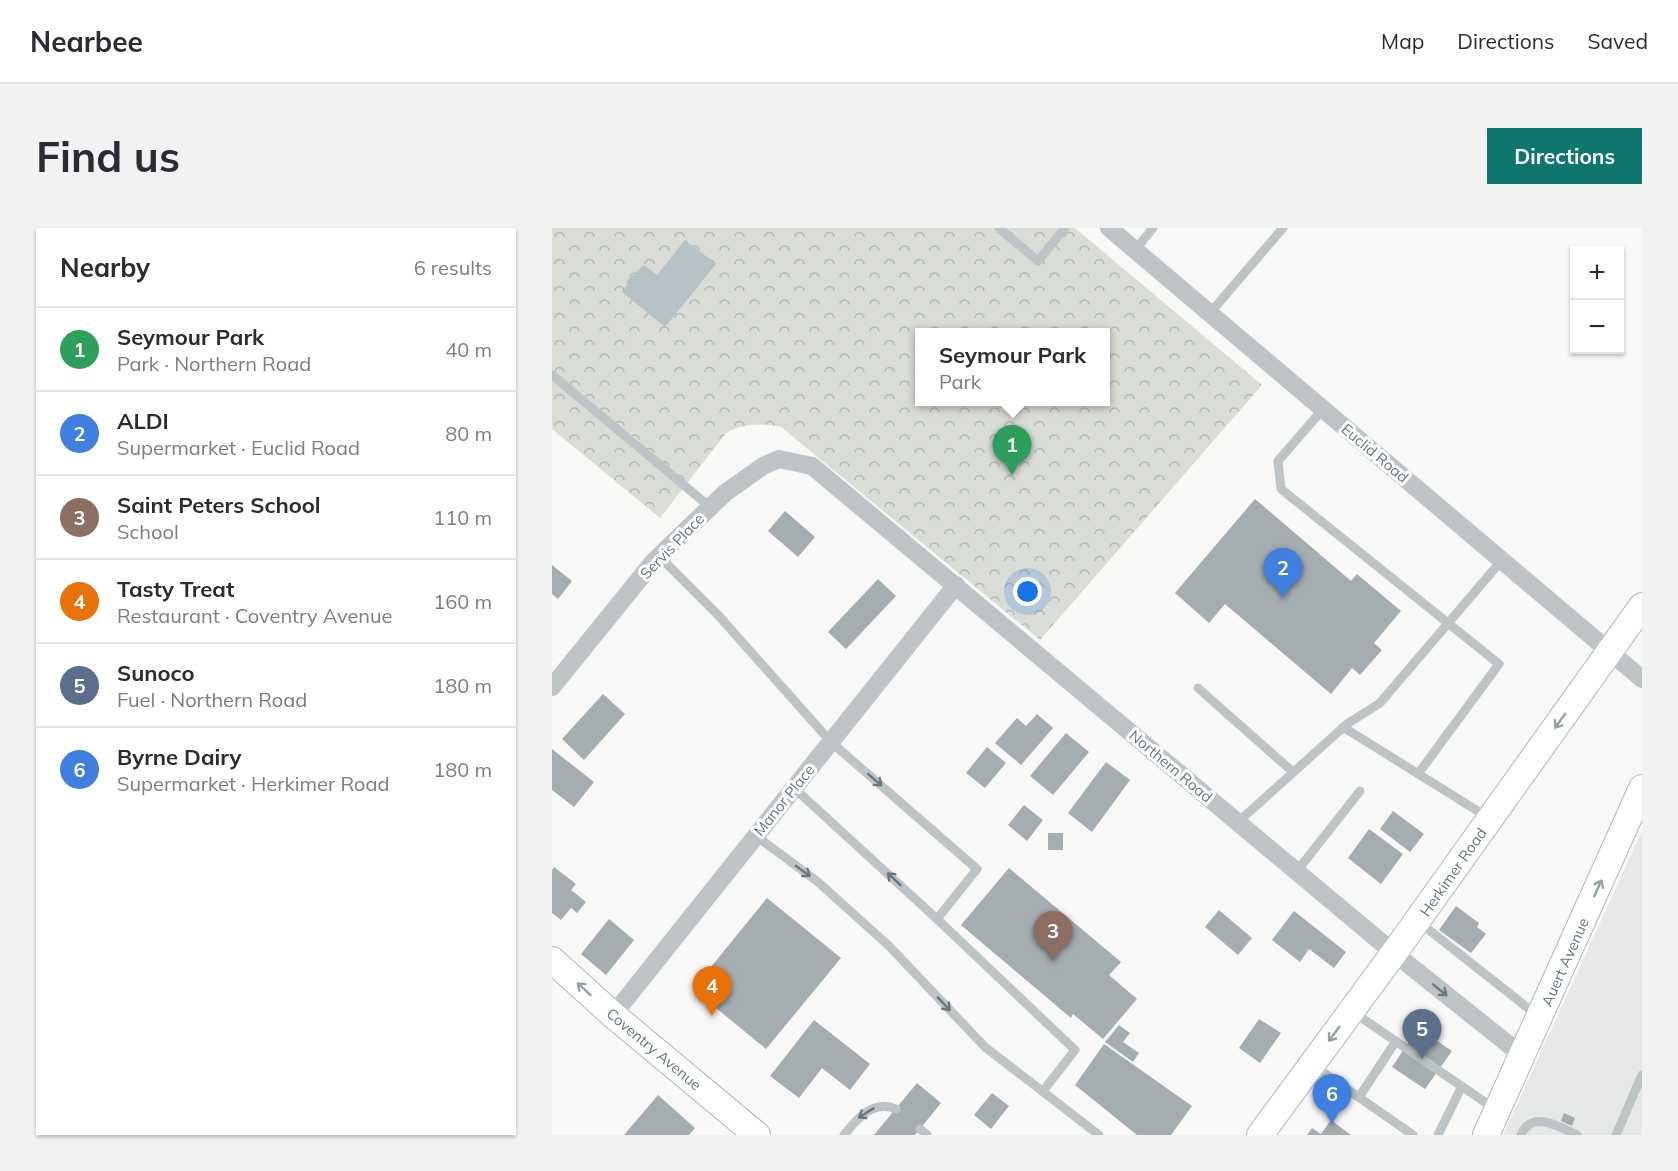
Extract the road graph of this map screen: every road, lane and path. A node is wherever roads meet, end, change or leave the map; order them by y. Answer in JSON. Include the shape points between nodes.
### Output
{"nodes":[{"id":1,"x":999,"y":228,"type":"edge"},
{"id":2,"x":1065,"y":228,"type":"edge"},
{"id":3,"x":1109,"y":228,"type":"edge"},
{"id":4,"x":1153,"y":228,"type":"edge"},
{"id":5,"x":1283,"y":228,"type":"edge"},
{"id":6,"x":1135,"y":250,"type":"junction"},
{"id":7,"x":1210,"y":314,"type":"junction"},
{"id":8,"x":552,"y":375,"type":"edge"},
{"id":9,"x":1323,"y":409,"type":"junction"},
{"id":10,"x":822,"y":474,"type":"joint"},
{"id":11,"x":710,"y":507,"type":"junction"},
{"id":12,"x":659,"y":556,"type":"junction"},
{"id":13,"x":1502,"y":560,"type":"junction"},
{"id":14,"x":956,"y":585,"type":"junction"},
{"id":15,"x":1642,"y":606,"type":"edge"},
{"id":16,"x":1448,"y":622,"type":"junction"},
{"id":17,"x":1610,"y":652,"type":"junction"},
{"id":18,"x":1642,"y":679,"type":"edge"},
{"id":19,"x":552,"y":687,"type":"edge"},
{"id":20,"x":1198,"y":688,"type":"dead end"},
{"id":21,"x":1343,"y":728,"type":"junction"},
{"id":22,"x":831,"y":742,"type":"junction"},
{"id":23,"x":1293,"y":772,"type":"junction"},
{"id":24,"x":1418,"y":774,"type":"junction"},
{"id":25,"x":794,"y":788,"type":"junction"},
{"id":26,"x":1642,"y":788,"type":"edge"},
{"id":27,"x":1360,"y":791,"type":"dead end"},
{"id":28,"x":1490,"y":819,"type":"junction"},
{"id":29,"x":1238,"y":822,"type":"junction"},
{"id":30,"x":756,"y":836,"type":"junction"},
{"id":31,"x":1297,"y":872,"type":"junction"},
{"id":32,"x":937,"y":919,"type":"junction"},
{"id":33,"x":1417,"y":921,"type":"junction"},
{"id":34,"x":1394,"y":953,"type":"junction"},
{"id":35,"x":556,"y":966,"type":"edge"},
{"id":36,"x":1352,"y":1011,"type":"junction"},
{"id":37,"x":613,"y":1016,"type":"junction"},
{"id":38,"x":1540,"y":1017,"type":"junction"},
{"id":39,"x":1396,"y":1041,"type":"junction"},
{"id":40,"x":1523,"y":1056,"type":"junction"},
{"id":41,"x":1312,"y":1064,"type":"junction"},
{"id":42,"x":1642,"y":1074,"type":"edge"},
{"id":43,"x":1462,"y":1086,"type":"junction"},
{"id":44,"x":1043,"y":1091,"type":"junction"},
{"id":45,"x":1359,"y":1097,"type":"junction"},
{"id":46,"x":896,"y":1109,"type":"dead end"},
{"id":47,"x":1497,"y":1110,"type":"junction"},
{"id":48,"x":757,"y":1135,"type":"edge"},
{"id":49,"x":844,"y":1135,"type":"edge"},
{"id":50,"x":1099,"y":1135,"type":"edge"},
{"id":51,"x":1260,"y":1135,"type":"edge"},
{"id":52,"x":1413,"y":1135,"type":"edge"},
{"id":53,"x":1438,"y":1135,"type":"edge"},
{"id":54,"x":1485,"y":1135,"type":"edge"},
{"id":55,"x":1521,"y":1135,"type":"edge"},
{"id":56,"x":1577,"y":1135,"type":"edge"},
{"id":57,"x":1616,"y":1135,"type":"edge"}],
"edges":[{"from":1,"to":2,"type":"lane","via":[[1038,261]]},
{"from":3,"to":6,"type":"street","name":"Euclid Road"},
{"from":4,"to":6,"type":"lane"},
{"from":5,"to":7,"type":"lane"},
{"from":6,"to":7,"type":"street","name":"Euclid Road"},
{"from":7,"to":9,"type":"street","name":"Euclid Road"},
{"from":8,"to":11,"type":"lane"},
{"from":9,"to":13,"type":"street","name":"Euclid Road"},
{"from":9,"to":16,"type":"lane","via":[[1278,461],[1281,489]]},
{"from":10,"to":11,"type":"street","name":"Servis Place","via":[[806,464],[779,459],[744,479]]},
{"from":10,"to":14,"type":"street","name":"Northern Road"},
{"from":11,"to":12,"type":"street","name":"Servis Place"},
{"from":12,"to":19,"type":"street","name":"Servis Place"},
{"from":12,"to":22,"type":"lane","via":[[718,615]]},
{"from":13,"to":16,"type":"lane"},
{"from":13,"to":17,"type":"street","name":"Euclid Road"},
{"from":14,"to":22,"type":"street","name":"Manor Place"},
{"from":14,"to":29,"type":"street","name":"Northern Road"},
{"from":15,"to":17,"type":"main road","name":"Herkimer Road"},
{"from":16,"to":21,"type":"lane","via":[[1380,703]]},
{"from":16,"to":24,"type":"lane","via":[[1499,664]]},
{"from":17,"to":18,"type":"street","name":"Euclid Road"},
{"from":17,"to":28,"type":"main road","name":"Herkimer Road","one_way":true},
{"from":20,"to":23,"type":"lane"},
{"from":21,"to":23,"type":"lane"},
{"from":21,"to":24,"type":"lane"},
{"from":22,"to":25,"type":"street","name":"Manor Place"},
{"from":22,"to":32,"type":"lane","one_way":true,"via":[[977,869]]},
{"from":23,"to":29,"type":"lane"},
{"from":24,"to":28,"type":"lane"},
{"from":25,"to":30,"type":"street","name":"Manor Place"},
{"from":32,"to":25,"type":"lane","one_way":true},
{"from":38,"to":26,"type":"main road","name":"Auert Avenue","one_way":true},
{"from":27,"to":31,"type":"lane"},
{"from":28,"to":33,"type":"main road","name":"Herkimer Road"},
{"from":29,"to":31,"type":"street","name":"Northern Road"},
{"from":30,"to":37,"type":"street","name":"Manor Place"},
{"from":30,"to":44,"type":"lane","one_way":true,"via":[[827,890],[889,946],[985,1047]]},
{"from":31,"to":34,"type":"street","name":"Northern Road"},
{"from":32,"to":44,"type":"lane","via":[[1075,1050]]},
{"from":33,"to":34,"type":"main road","name":"Herkimer Road"},
{"from":33,"to":38,"type":"lane"},
{"from":34,"to":36,"type":"main road","name":"Herkimer Road"},
{"from":34,"to":40,"type":"street","name":"Northern Road","one_way":true},
{"from":37,"to":35,"type":"main road","name":"Coventry Avenue","one_way":true},
{"from":36,"to":39,"type":"lane"},
{"from":36,"to":41,"type":"main road","name":"Herkimer Road","one_way":true},
{"from":37,"to":48,"type":"main road","name":"Coventry Avenue"},
{"from":38,"to":40,"type":"main road","name":"Auert Avenue"},
{"from":39,"to":43,"type":"lane"},
{"from":39,"to":45,"type":"lane"},
{"from":40,"to":47,"type":"main road","name":"Auert Avenue"},
{"from":41,"to":45,"type":"lane"},
{"from":41,"to":51,"type":"main road","name":"Herkimer Road"},
{"from":42,"to":57,"type":"lane"},
{"from":43,"to":47,"type":"lane"},
{"from":43,"to":53,"type":"lane"},
{"from":44,"to":50,"type":"lane"},
{"from":45,"to":52,"type":"lane"},
{"from":46,"to":49,"type":"lane","one_way":true,"via":[[870,1108]]},
{"from":47,"to":54,"type":"main road","name":"Auert Avenue"},
{"from":55,"to":56,"type":"lane","via":[[1528,1124],[1538,1121],[1549,1121]]}]}
